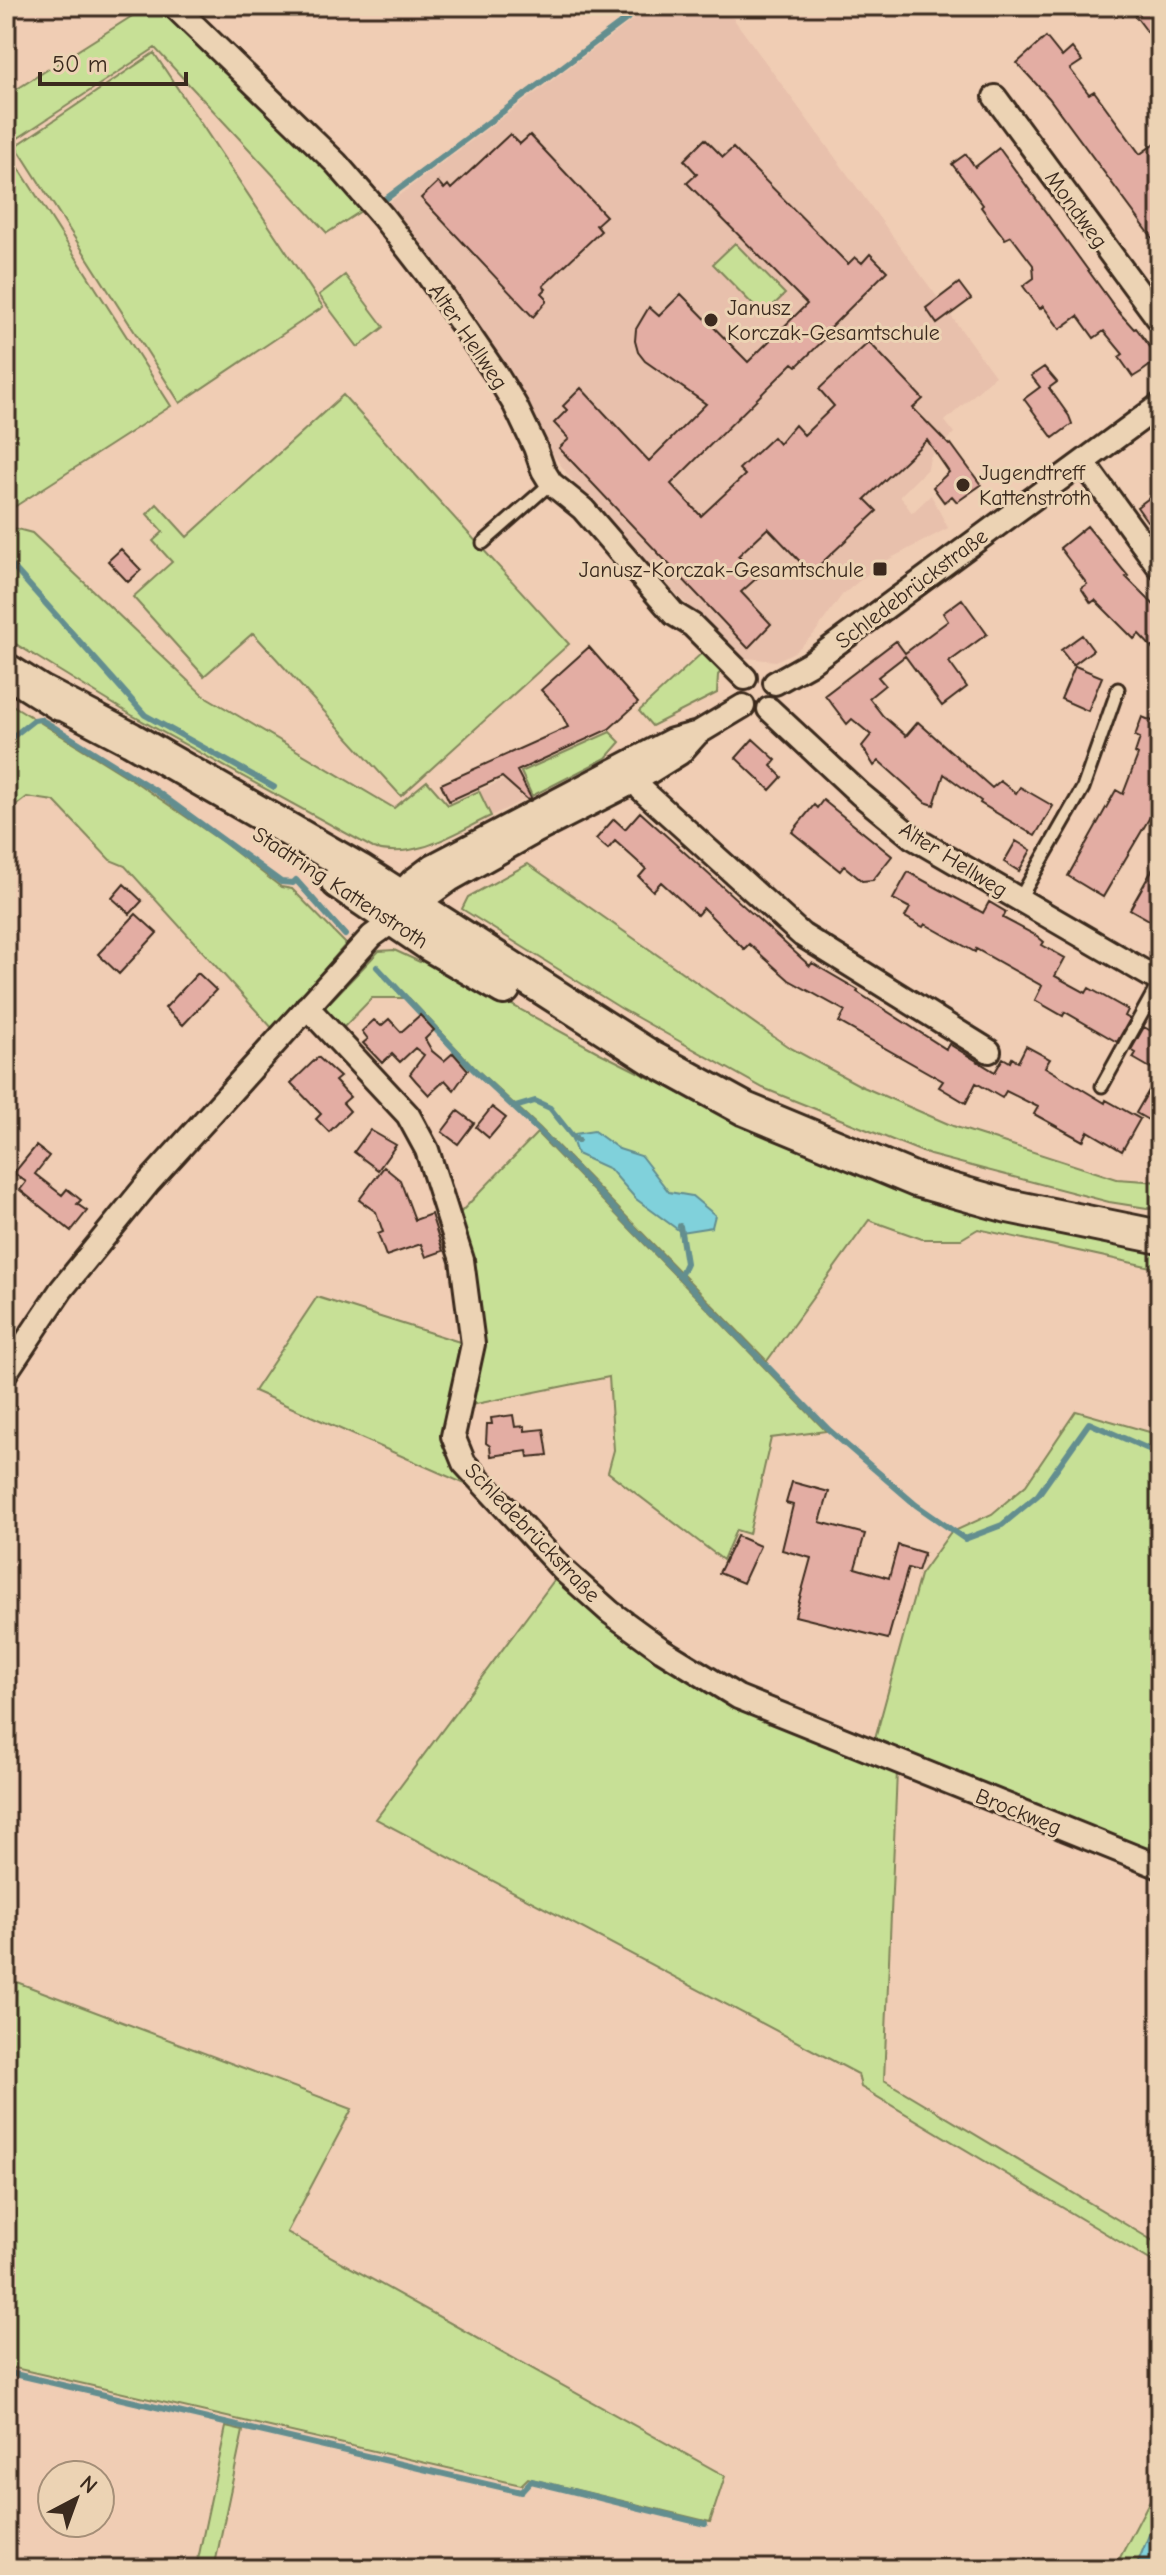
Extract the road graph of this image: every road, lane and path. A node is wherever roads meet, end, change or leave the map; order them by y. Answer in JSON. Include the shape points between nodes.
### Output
{"nodes":[{"id":1,"x":185,"y":10,"type":"edge"},
{"id":2,"x":995,"y":97,"type":"dead end"},
{"id":3,"x":1160,"y":321,"type":"edge"},
{"id":4,"x":1160,"y":405,"type":"edge"},
{"id":5,"x":1083,"y":462,"type":"junction"},
{"id":6,"x":551,"y":483,"type":"junction"},
{"id":7,"x":483,"y":543,"type":"dead end"},
{"id":8,"x":1160,"y":567,"type":"edge"},
{"id":9,"x":6,"y":670,"type":"edge"},
{"id":10,"x":745,"y":678,"type":"junction"},
{"id":11,"x":775,"y":683,"type":"junction"},
{"id":12,"x":1118,"y":689,"type":"dead end"},
{"id":13,"x":743,"y":706,"type":"junction"},
{"id":14,"x":769,"y":709,"type":"junction"},
{"id":15,"x":631,"y":773,"type":"junction"},
{"id":16,"x":1019,"y":900,"type":"junction"},
{"id":17,"x":392,"y":914,"type":"junction"},
{"id":18,"x":1160,"y":981,"type":"edge"},
{"id":19,"x":307,"y":1007,"type":"junction"},
{"id":20,"x":989,"y":1051,"type":"dead end"},
{"id":21,"x":1102,"y":1086,"type":"dead end"},
{"id":22,"x":1160,"y":1237,"type":"edge"},
{"id":23,"x":6,"y":1372,"type":"edge"},
{"id":24,"x":877,"y":1755,"type":"joint"},
{"id":25,"x":1160,"y":1867,"type":"edge"}],
"edges":[{"from":1,"to":6,"type":"street","name":"Alter Hellweg","via":[[336,163],[428,275],[515,405]]},
{"from":2,"to":3,"type":"street","name":"Mondweg"},
{"from":4,"to":5,"type":"street","name":"Schledebrückstraße"},
{"from":5,"to":8,"type":"street"},
{"from":5,"to":11,"type":"street","name":"Schledebrückstraße","via":[[809,664]]},
{"from":6,"to":7,"type":"lane"},
{"from":6,"to":10,"type":"street","name":"Alter Hellweg","via":[[583,509],[674,614]]},
{"from":9,"to":17,"type":"main road","name":"Stadtring Kattenstroth","via":[[144,746]]},
{"from":10,"to":11,"type":"street","via":[[761,674]]},
{"from":10,"to":13,"type":"street","via":[[739,695]]},
{"from":11,"to":14,"type":"street","via":[[776,700]]},
{"from":12,"to":16,"type":"lane","via":[[1083,788]]},
{"from":13,"to":14,"type":"street","via":[[754,712]]},
{"from":13,"to":15,"type":"street","via":[[698,733],[672,740]]},
{"from":14,"to":16,"type":"street","name":"Alter Hellweg","via":[[912,837]]},
{"from":15,"to":17,"type":"street","via":[[432,866]]},
{"from":15,"to":20,"type":"street","via":[[642,790],[802,935]]},
{"from":16,"to":18,"type":"street","name":"Alter Hellweg"},
{"from":17,"to":19,"type":"street"},
{"from":17,"to":22,"type":"main road","name":"Stadtring Kattenstroth","via":[[745,1109],[916,1180],[1008,1206]]},
{"from":18,"to":21,"type":"lane"},
{"from":19,"to":23,"type":"street","via":[[149,1182],[61,1290]]},
{"from":19,"to":24,"type":"street","name":"Schledebrückstraße","via":[[408,1115],[427,1150],[462,1260],[473,1344],[453,1436],[464,1463],[563,1570],[662,1650],[738,1697]]},
{"from":24,"to":25,"type":"street","name":"Brockweg"}]}
